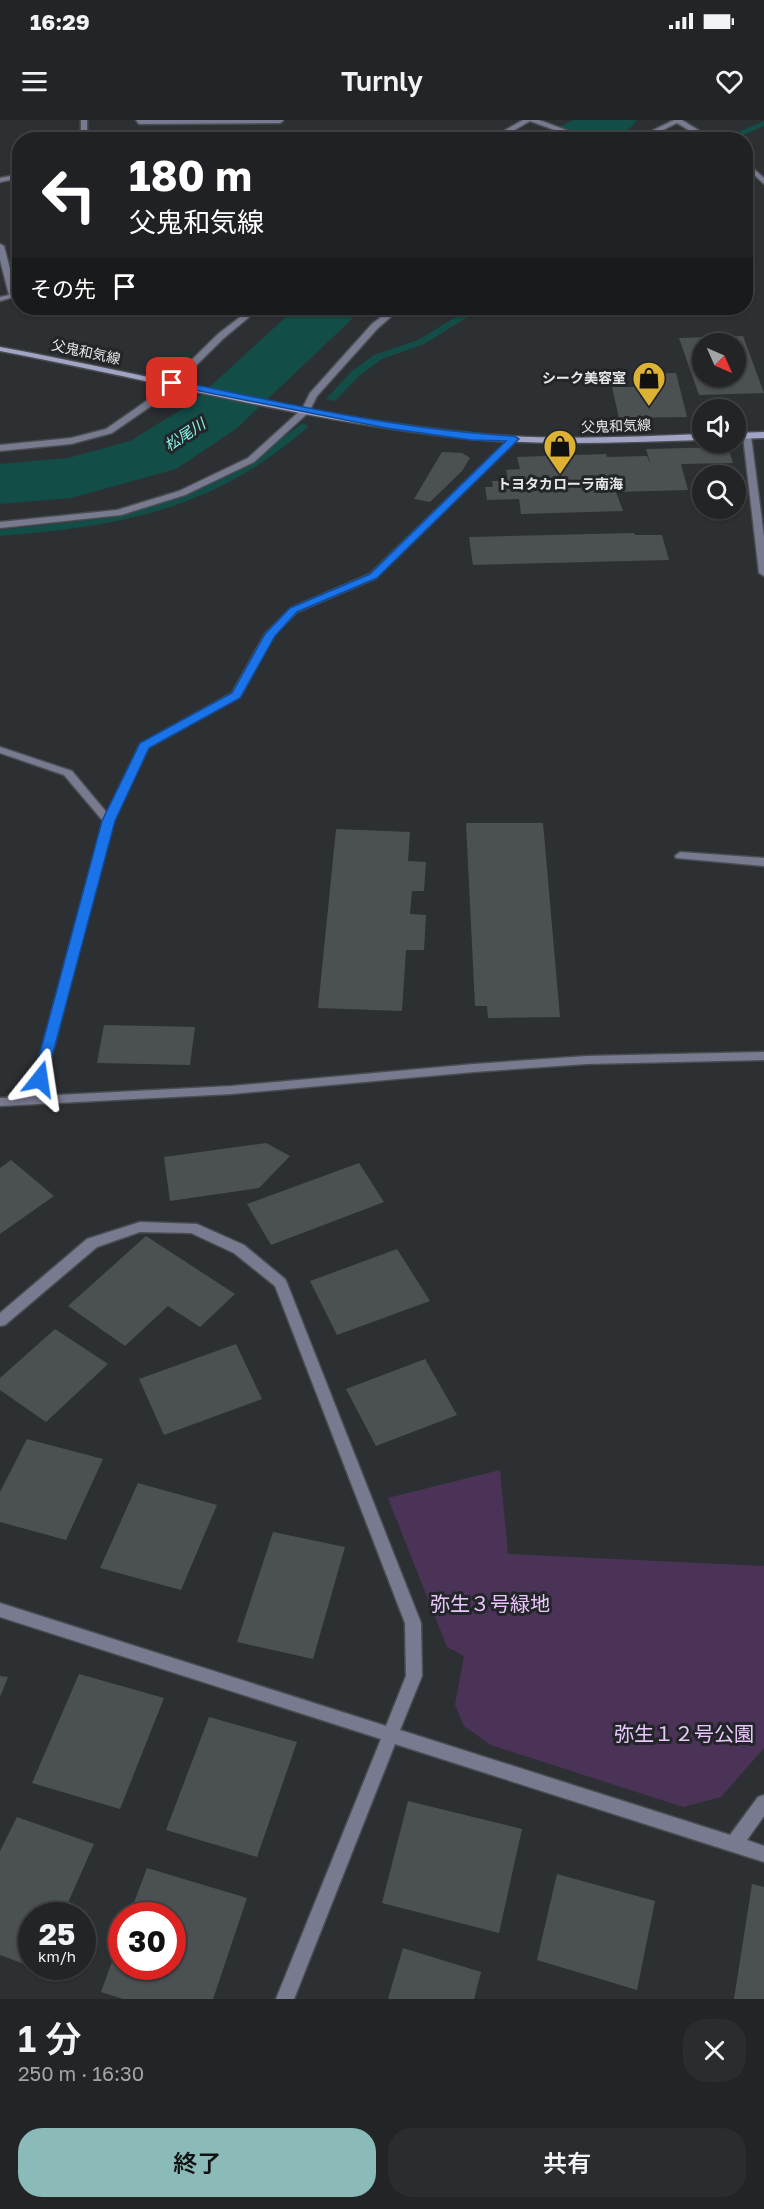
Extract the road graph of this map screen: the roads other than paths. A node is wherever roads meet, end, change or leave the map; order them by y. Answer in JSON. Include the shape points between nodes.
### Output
{"nodes":[{"id":1,"x":139,"y":120,"type":"edge"},
{"id":2,"x":528,"y":120,"type":"edge"},
{"id":3,"x":679,"y":120,"type":"edge"},
{"id":4,"x":280,"y":121,"type":"edge"},
{"id":5,"x":535,"y":121,"type":"edge"},
{"id":6,"x":506,"y":132,"type":"edge"},
{"id":7,"x":567,"y":132,"type":"edge"},
{"id":8,"x":653,"y":132,"type":"edge"},
{"id":9,"x":698,"y":132,"type":"edge"},
{"id":10,"x":753,"y":171,"type":"edge"},
{"id":11,"x":764,"y":182,"type":"edge"},
{"id":12,"x":0,"y":246,"type":"edge"},
{"id":13,"x":12,"y":292,"type":"edge"},
{"id":14,"x":247,"y":315,"type":"edge"},
{"id":15,"x":388,"y":315,"type":"edge"},
{"id":16,"x":0,"y":349,"type":"edge"},
{"id":17,"x":172,"y":383,"type":"junction"},
{"id":18,"x":306,"y":410,"type":"junction"},
{"id":19,"x":764,"y":435,"type":"edge"},
{"id":20,"x":747,"y":436,"type":"joint"},
{"id":21,"x":692,"y":437,"type":"edge"},
{"id":22,"x":514,"y":439,"type":"junction"},
{"id":23,"x":0,"y":448,"type":"edge"},
{"id":24,"x":0,"y":525,"type":"edge"},
{"id":25,"x":764,"y":573,"type":"edge"},
{"id":26,"x":0,"y":750,"type":"edge"},
{"id":27,"x":108,"y":821,"type":"junction"},
{"id":28,"x":680,"y":855,"type":"dead end"},
{"id":29,"x":764,"y":862,"type":"edge"},
{"id":30,"x":764,"y":1056,"type":"edge"},
{"id":31,"x":34,"y":1100,"type":"junction"},
{"id":32,"x":0,"y":1102,"type":"edge"},
{"id":33,"x":0,"y":1321,"type":"edge"},
{"id":34,"x":0,"y":1610,"type":"edge"},
{"id":35,"x":391,"y":1734,"type":"junction"},
{"id":36,"x":764,"y":1803,"type":"edge"},
{"id":37,"x":734,"y":1844,"type":"junction"},
{"id":38,"x":764,"y":1854,"type":"edge"},
{"id":39,"x":285,"y":1999,"type":"edge"}],
"edges":[{"from":1,"to":4,"type":"street"},
{"from":2,"to":6,"type":"street"},
{"from":3,"to":8,"type":"street"},
{"from":3,"to":9,"type":"street"},
{"from":5,"to":7,"type":"street"},
{"from":10,"to":11,"type":"street"},
{"from":12,"to":13,"type":"street"},
{"from":14,"to":17,"type":"street"},
{"from":15,"to":18,"type":"street","via":[[313,395]]},
{"from":16,"to":17,"type":"main road","name":"父鬼和気線"},
{"from":17,"to":18,"type":"main road","name":"父鬼和気線"},
{"from":17,"to":23,"type":"street","via":[[109,431],[71,441]]},
{"from":18,"to":22,"type":"main road","name":"父鬼和気線","via":[[386,426]]},
{"from":18,"to":24,"type":"street","via":[[251,460],[182,493],[118,513]]},
{"from":19,"to":20,"type":"main road"},
{"from":20,"to":25,"type":"street"},
{"from":21,"to":22,"type":"main road","name":"父鬼和気線"},
{"from":22,"to":27,"type":"street","via":[[374,576],[294,610],[270,634],[236,695],[144,746]]},
{"from":26,"to":27,"type":"street","via":[[68,773]]},
{"from":27,"to":31,"type":"street"},
{"from":28,"to":29,"type":"street"},
{"from":30,"to":31,"type":"street","via":[[564,1062],[231,1090]]},
{"from":31,"to":32,"type":"street"},
{"from":33,"to":35,"type":"street","via":[[92,1243],[140,1227],[192,1228],[239,1249],[280,1283],[413,1623],[414,1676]]},
{"from":34,"to":35,"type":"street"},
{"from":35,"to":37,"type":"street"},
{"from":35,"to":39,"type":"street"},
{"from":36,"to":37,"type":"street"},
{"from":37,"to":38,"type":"street"}]}
